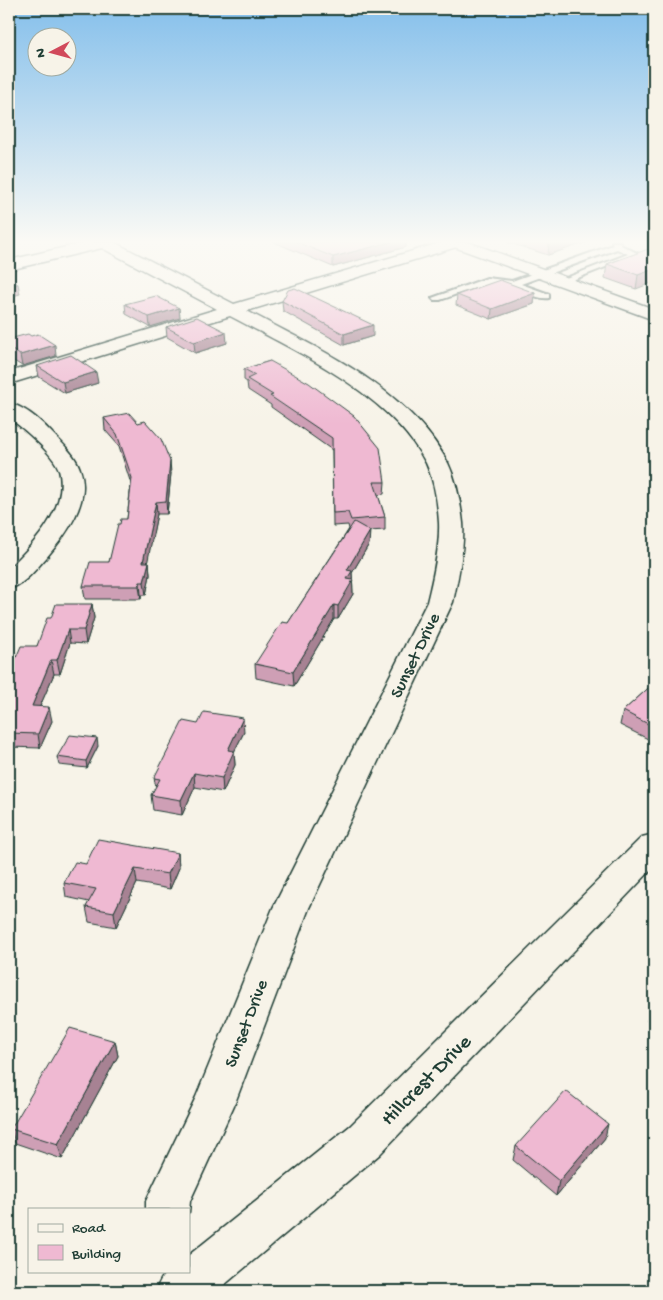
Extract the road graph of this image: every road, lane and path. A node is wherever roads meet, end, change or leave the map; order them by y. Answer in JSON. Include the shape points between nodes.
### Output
{"nodes":[{"id":1,"x":215,"y":303,"type":"edge"},
{"id":2,"x":257,"y":303,"type":"edge"},
{"id":3,"x":622,"y":303,"type":"edge"},
{"id":4,"x":230,"y":311,"type":"junction"},
{"id":5,"x":654,"y":314,"type":"edge"},
{"id":6,"x":9,"y":378,"type":"edge"},
{"id":7,"x":9,"y":409,"type":"edge"},
{"id":8,"x":9,"y":581,"type":"edge"},
{"id":9,"x":654,"y":846,"type":"edge"},
{"id":10,"x":168,"y":1208,"type":"edge"},
{"id":11,"x":172,"y":1272,"type":"edge"},
{"id":12,"x":178,"y":1291,"type":"edge"}],
"edges":[{"from":1,"to":4,"type":"street","name":"Sunset Drive"},
{"from":2,"to":4,"type":"street"},
{"from":3,"to":5,"type":"street"},
{"from":4,"to":6,"type":"street"},
{"from":4,"to":10,"type":"street","name":"Sunset Drive","via":[[339,367],[411,426],[437,464],[442,479],[451,524],[450,554],[440,602],[291,908],[214,1103],[168,1201]]},
{"from":7,"to":8,"type":"street","via":[[50,440],[70,470],[72,486],[67,508],[52,536]]},
{"from":9,"to":12,"type":"street","name":"Hillcrest Drive","via":[[365,1140]]},
{"from":11,"to":12,"type":"street"}]}
